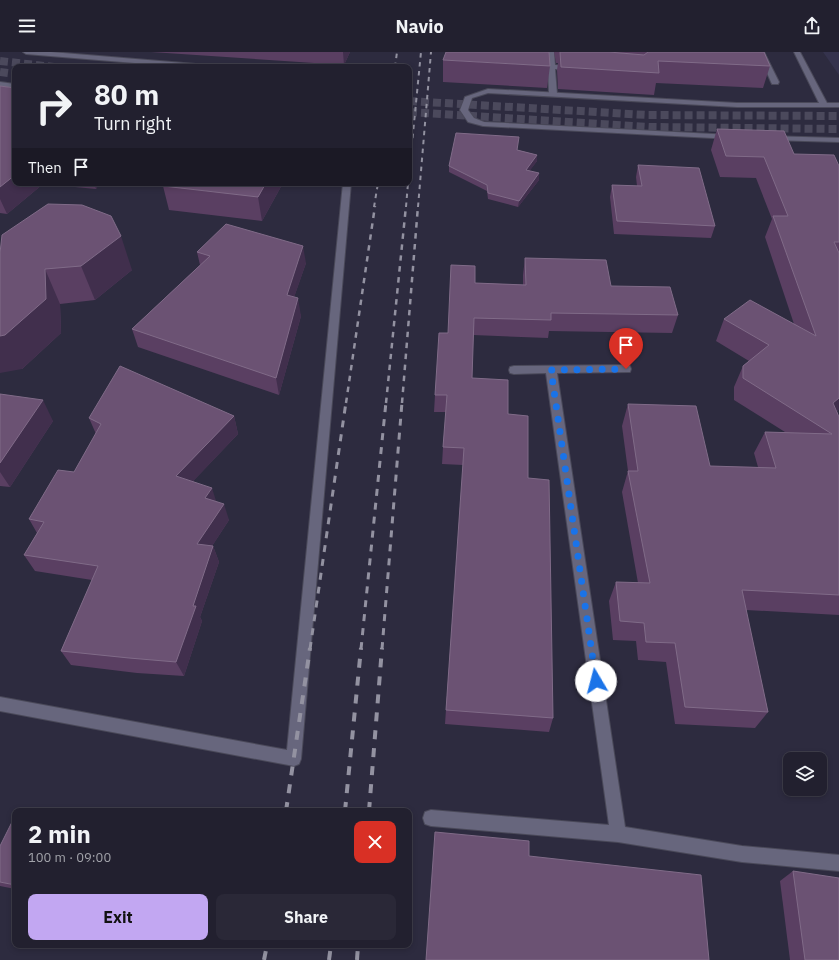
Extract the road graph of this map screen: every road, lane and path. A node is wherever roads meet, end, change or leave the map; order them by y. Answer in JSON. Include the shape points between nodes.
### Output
{"nodes":[{"id":1,"x":26,"y":52,"type":"edge"},
{"id":2,"x":552,"y":52,"type":"edge"},
{"id":3,"x":761,"y":52,"type":"edge"},
{"id":4,"x":797,"y":52,"type":"edge"},
{"id":5,"x":172,"y":64,"type":"edge"},
{"id":6,"x":525,"y":65,"type":"edge"},
{"id":7,"x":552,"y":66,"type":"junction"},
{"id":8,"x":578,"y":68,"type":"edge"},
{"id":9,"x":774,"y":82,"type":"dead end"},
{"id":10,"x":0,"y":84,"type":"edge"},
{"id":11,"x":12,"y":86,"type":"edge"},
{"id":12,"x":553,"y":94,"type":"junction"},
{"id":13,"x":824,"y":105,"type":"junction"},
{"id":14,"x":839,"y":105,"type":"edge"},
{"id":15,"x":737,"y":137,"type":"edge"},
{"id":16,"x":760,"y":137,"type":"edge"},
{"id":17,"x":839,"y":140,"type":"edge"},
{"id":18,"x":347,"y":186,"type":"edge"},
{"id":19,"x":626,"y":369,"type":"dead end"},
{"id":20,"x":514,"y":370,"type":"dead end"},
{"id":21,"x":551,"y":370,"type":"junction"},
{"id":22,"x":2,"y":708,"type":"edge"},
{"id":23,"x":431,"y":818,"type":"dead end"},
{"id":24,"x":618,"y":834,"type":"junction"},
{"id":25,"x":839,"y":863,"type":"edge"}],
"edges":[{"from":1,"to":5,"type":"street"},
{"from":2,"to":7,"type":"street"},
{"from":3,"to":9,"type":"street"},
{"from":4,"to":13,"type":"street"},
{"from":6,"to":7,"type":"street"},
{"from":7,"to":8,"type":"street"},
{"from":7,"to":12,"type":"street"},
{"from":10,"to":11,"type":"street"},
{"from":12,"to":13,"type":"street","via":[[737,105]]},
{"from":12,"to":15,"type":"street","via":[[488,91],[469,97],[464,110],[471,120],[483,124]]},
{"from":13,"to":14,"type":"street"},
{"from":16,"to":17,"type":"street"},
{"from":18,"to":22,"type":"street","via":[[294,759]]},
{"from":19,"to":21,"type":"street"},
{"from":20,"to":21,"type":"street"},
{"from":21,"to":24,"type":"street"},
{"from":23,"to":24,"type":"street"},
{"from":24,"to":25,"type":"street","via":[[742,854]]}]}
